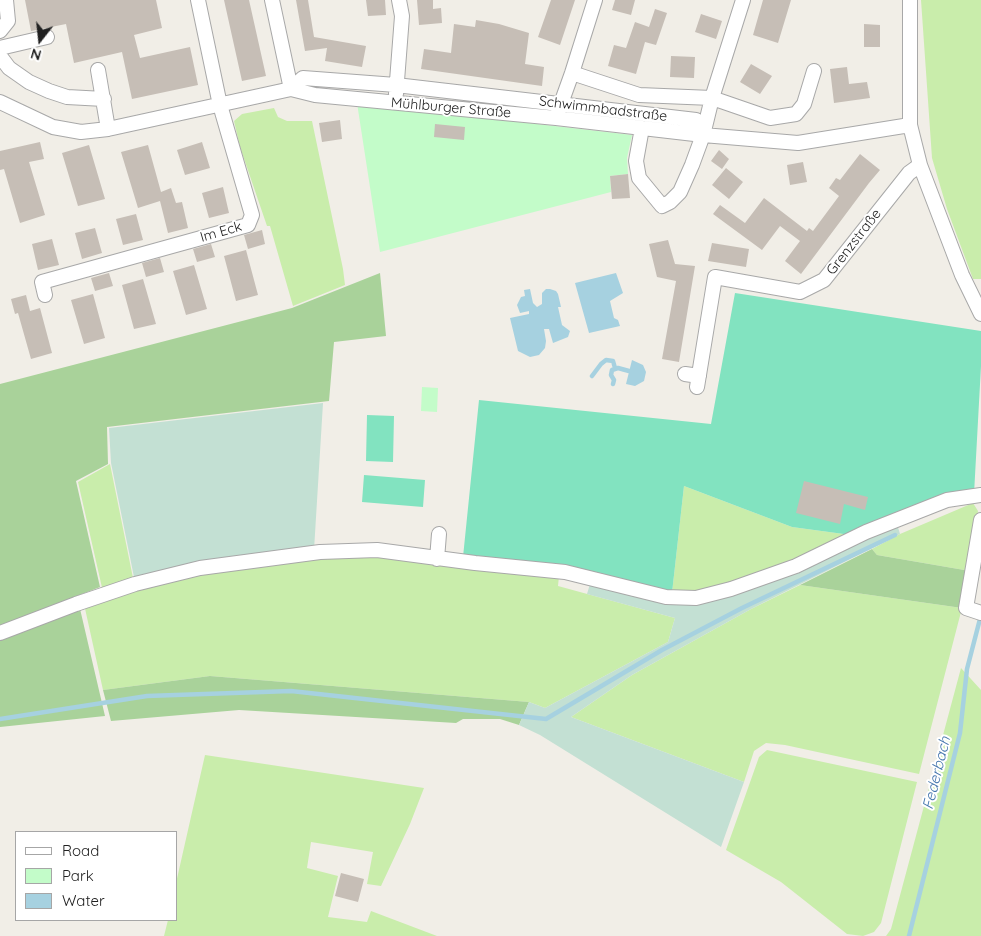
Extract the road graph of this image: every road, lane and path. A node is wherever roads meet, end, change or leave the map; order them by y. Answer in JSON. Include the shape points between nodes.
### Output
{"nodes":[{"id":1,"x":6,"y":0,"type":"edge"},
{"id":2,"x":198,"y":0,"type":"edge"},
{"id":3,"x":272,"y":0,"type":"edge"},
{"id":4,"x":400,"y":0,"type":"edge"},
{"id":5,"x":595,"y":0,"type":"edge"},
{"id":6,"x":743,"y":0,"type":"edge"},
{"id":7,"x":910,"y":0,"type":"edge"},
{"id":8,"x":0,"y":31,"type":"edge"},
{"id":9,"x":46,"y":37,"type":"dead end"},
{"id":10,"x":0,"y":48,"type":"edge"},
{"id":11,"x":0,"y":56,"type":"edge"},
{"id":12,"x":98,"y":70,"type":"dead end"},
{"id":13,"x":814,"y":71,"type":"dead end"},
{"id":14,"x":572,"y":73,"type":"junction"},
{"id":15,"x":396,"y":85,"type":"junction"},
{"id":16,"x":291,"y":90,"type":"junction"},
{"id":17,"x":712,"y":98,"type":"junction"},
{"id":18,"x":104,"y":99,"type":"junction"},
{"id":19,"x":0,"y":102,"type":"edge"},
{"id":20,"x":396,"y":102,"type":"junction"},
{"id":21,"x":560,"y":104,"type":"junction"},
{"id":22,"x":220,"y":105,"type":"junction"},
{"id":23,"x":556,"y":118,"type":"junction"},
{"id":24,"x":910,"y":125,"type":"junction"},
{"id":25,"x":642,"y":128,"type":"junction"},
{"id":26,"x":108,"y":129,"type":"junction"},
{"id":27,"x":703,"y":135,"type":"junction"},
{"id":28,"x":920,"y":165,"type":"junction"},
{"id":29,"x":45,"y":295,"type":"dead end"},
{"id":30,"x":981,"y":314,"type":"edge"},
{"id":31,"x":694,"y":379,"type":"dead end"},
{"id":32,"x":981,"y":495,"type":"edge"},
{"id":33,"x":981,"y":520,"type":"edge"},
{"id":34,"x":439,"y":534,"type":"dead end"},
{"id":35,"x":437,"y":559,"type":"junction"},
{"id":36,"x":974,"y":611,"type":"edge"},
{"id":37,"x":0,"y":634,"type":"edge"}],
"edges":[{"from":1,"to":8,"type":"street","via":[[8,21]]},
{"from":2,"to":22,"type":"street","name":"Im Eck"},
{"from":3,"to":16,"type":"street"},
{"from":4,"to":15,"type":"street","via":[[402,16]]},
{"from":5,"to":14,"type":"street"},
{"from":6,"to":17,"type":"street"},
{"from":7,"to":24,"type":"street"},
{"from":9,"to":10,"type":"street"},
{"from":11,"to":18,"type":"street","via":[[9,68],[49,91]]},
{"from":12,"to":18,"type":"street"},
{"from":13,"to":17,"type":"street","name":"Schwimmbadstraße","via":[[804,104],[796,114],[770,118]]},
{"from":14,"to":17,"type":"street","name":"Schwimmbadstraße","via":[[638,95]]},
{"from":14,"to":21,"type":"street"},
{"from":15,"to":16,"type":"street","name":"Schwimmbadstraße","via":[[303,78]]},
{"from":15,"to":20,"type":"street"},
{"from":15,"to":21,"type":"street","name":"Schwimmbadstraße"},
{"from":16,"to":20,"type":"street","name":"Mühlburger Straße"},
{"from":16,"to":22,"type":"street","name":"Mühlburger Straße"},
{"from":17,"to":27,"type":"street"},
{"from":18,"to":26,"type":"street"},
{"from":19,"to":26,"type":"street","name":"Mühlburger Straße","via":[[53,127],[81,132]]},
{"from":20,"to":23,"type":"street","name":"Mühlburger Straße"},
{"from":21,"to":23,"type":"street"},
{"from":21,"to":27,"type":"street","name":"Schwimmbadstraße","via":[[696,120]]},
{"from":22,"to":26,"type":"street","name":"Mühlburger Straße"},
{"from":22,"to":29,"type":"street","name":"Im Eck","via":[[252,215],[248,225],[42,282]]},
{"from":23,"to":25,"type":"street","name":"Mühlburger Straße"},
{"from":24,"to":27,"type":"street","name":"Mühlburger Straße","via":[[798,143]]},
{"from":24,"to":28,"type":"street"},
{"from":25,"to":27,"type":"street","name":"Mühlburger Straße"},
{"from":25,"to":27,"type":"street","via":[[636,160],[639,178],[662,206],[680,192]]},
{"from":28,"to":30,"type":"street","via":[[962,275]]},
{"from":28,"to":31,"type":"street","name":"Grenzstraße","via":[[908,173],[824,280],[800,292],[715,277]]},
{"from":32,"to":35,"type":"street","via":[[947,500],[866,532],[796,566],[696,598],[666,597],[565,572]]},
{"from":33,"to":36,"type":"street"},
{"from":34,"to":35,"type":"street"},
{"from":35,"to":37,"type":"street","via":[[377,550],[339,551],[200,568],[135,584]]}]}
